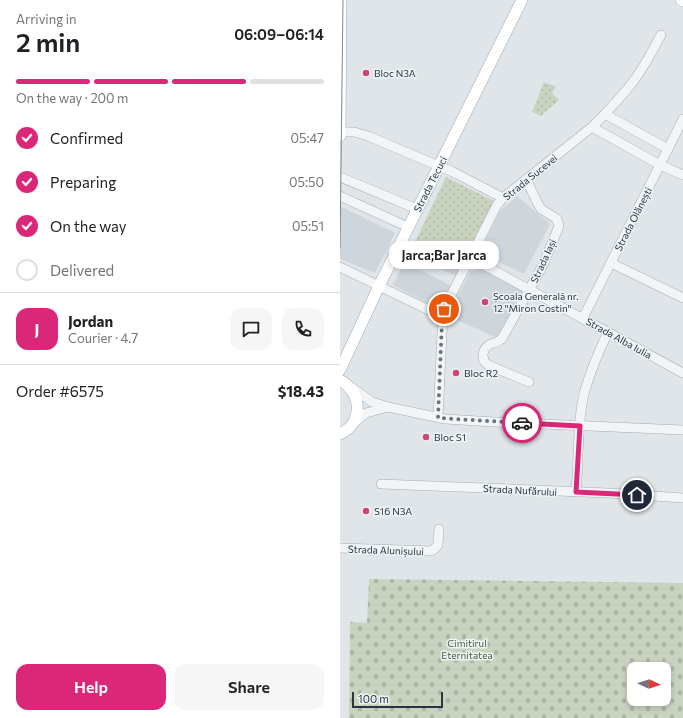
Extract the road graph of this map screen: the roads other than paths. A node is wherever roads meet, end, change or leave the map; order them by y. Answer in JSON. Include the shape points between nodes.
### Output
{"nodes":[{"id":1,"x":342,"y":0,"type":"edge"},
{"id":2,"x":522,"y":0,"type":"edge"},
{"id":3,"x":661,"y":35,"type":"dead end"},
{"id":4,"x":605,"y":114,"type":"junction"},
{"id":5,"x":683,"y":119,"type":"edge"},
{"id":6,"x":592,"y":127,"type":"junction"},
{"id":7,"x":340,"y":132,"type":"edge"},
{"id":8,"x":340,"y":136,"type":"edge"},
{"id":9,"x":668,"y":149,"type":"junction"},
{"id":10,"x":660,"y":165,"type":"junction"},
{"id":11,"x":439,"y":166,"type":"junction"},
{"id":12,"x":683,"y":176,"type":"edge"},
{"id":13,"x":340,"y":177,"type":"edge"},
{"id":14,"x":526,"y":179,"type":"junction"},
{"id":15,"x":340,"y":196,"type":"edge"},
{"id":16,"x":503,"y":198,"type":"junction"},
{"id":17,"x":417,"y":209,"type":"junction"},
{"id":18,"x":408,"y":227,"type":"junction"},
{"id":19,"x":471,"y":258,"type":"junction"},
{"id":20,"x":611,"y":263,"type":"junction"},
{"id":21,"x":340,"y":267,"type":"edge"},
{"id":22,"x":379,"y":286,"type":"junction"},
{"id":23,"x":529,"y":290,"type":"junction"},
{"id":24,"x":683,"y":298,"type":"edge"},
{"id":25,"x":443,"y":317,"type":"junction"},
{"id":26,"x":583,"y":318,"type":"junction"},
{"id":27,"x":608,"y":332,"type":"junction"},
{"id":28,"x":340,"y":370,"type":"edge"},
{"id":29,"x":683,"y":373,"type":"edge"},
{"id":30,"x":344,"y":382,"type":"edge"},
{"id":31,"x":529,"y":382,"type":"dead end"},
{"id":32,"x":388,"y":407,"type":"junction"},
{"id":33,"x":438,"y":418,"type":"junction"},
{"id":34,"x":351,"y":426,"type":"junction"},
{"id":35,"x":580,"y":426,"type":"junction"},
{"id":36,"x":683,"y":430,"type":"edge"},
{"id":37,"x":340,"y":434,"type":"edge"},
{"id":38,"x":381,"y":484,"type":"dead end"},
{"id":39,"x":576,"y":492,"type":"junction"},
{"id":40,"x":683,"y":498,"type":"edge"},
{"id":41,"x":439,"y":529,"type":"dead end"},
{"id":42,"x":340,"y":548,"type":"edge"}],
"edges":[{"from":1,"to":7,"type":"main road"},
{"from":2,"to":11,"type":"main road","name":"Strada Tecuci"},
{"from":3,"to":4,"type":"street","name":"Strada Sucevei","via":[[633,83]]},
{"from":4,"to":6,"type":"street","name":"Strada Sucevei"},
{"from":4,"to":9,"type":"street"},
{"from":5,"to":9,"type":"street","name":"Strada Olănești"},
{"from":6,"to":10,"type":"street"},
{"from":6,"to":14,"type":"street","name":"Strada Sucevei"},
{"from":7,"to":8,"type":"main road"},
{"from":7,"to":11,"type":"street","via":[[368,136]]},
{"from":9,"to":10,"type":"street","name":"Strada Olănești"},
{"from":10,"to":12,"type":"street"},
{"from":10,"to":20,"type":"street","name":"Strada Olănești"},
{"from":11,"to":16,"type":"street"},
{"from":11,"to":17,"type":"main road","name":"Strada Tecuci"},
{"from":13,"to":17,"type":"street"},
{"from":14,"to":16,"type":"street","name":"Strada Sucevei"},
{"from":14,"to":23,"type":"street","name":"Strada Iași","via":[[541,209],[555,217],[559,223],[543,265]]},
{"from":15,"to":18,"type":"street"},
{"from":16,"to":19,"type":"street","name":"Strada Sucevei"},
{"from":17,"to":18,"type":"main road","name":"Strada Tecuci"},
{"from":18,"to":22,"type":"main road","name":"Strada Tecuci"},
{"from":19,"to":23,"type":"street","name":"Strada Alba Iulia"},
{"from":19,"to":25,"type":"street","name":"Strada Sucevei","via":[[444,309]]},
{"from":20,"to":24,"type":"street"},
{"from":20,"to":26,"type":"street","name":"Strada Olănești"},
{"from":21,"to":22,"type":"street"},
{"from":22,"to":25,"type":"street"},
{"from":22,"to":28,"type":"main road","name":"Strada Tecuci"},
{"from":23,"to":26,"type":"street","name":"Strada Alba Iulia"},
{"from":23,"to":31,"type":"street","name":"Strada Iași","via":[[500,341],[485,348],[483,355],[488,365]]},
{"from":25,"to":33,"type":"street","name":"Strada Sucevei"},
{"from":26,"to":27,"type":"street","name":"Strada Alba Iulia"},
{"from":27,"to":29,"type":"street","name":"Strada Alba Iulia"},
{"from":27,"to":35,"type":"street","via":[[585,391]]},
{"from":30,"to":32,"type":"street","via":[[368,400]]},
{"from":30,"to":34,"type":"main road","via":[[354,392],[357,405],[356,418]]},
{"from":32,"to":33,"type":"street"},
{"from":32,"to":34,"type":"street","via":[[366,413]]},
{"from":33,"to":35,"type":"street"},
{"from":34,"to":37,"type":"main road"},
{"from":35,"to":36,"type":"street"},
{"from":35,"to":39,"type":"street"},
{"from":38,"to":39,"type":"street","name":"Strada Nufărului"},
{"from":39,"to":40,"type":"street","name":"Strada Nufărului"},
{"from":41,"to":42,"type":"street","name":"Strada Alunișului","via":[[438,545],[432,551]]}]}
